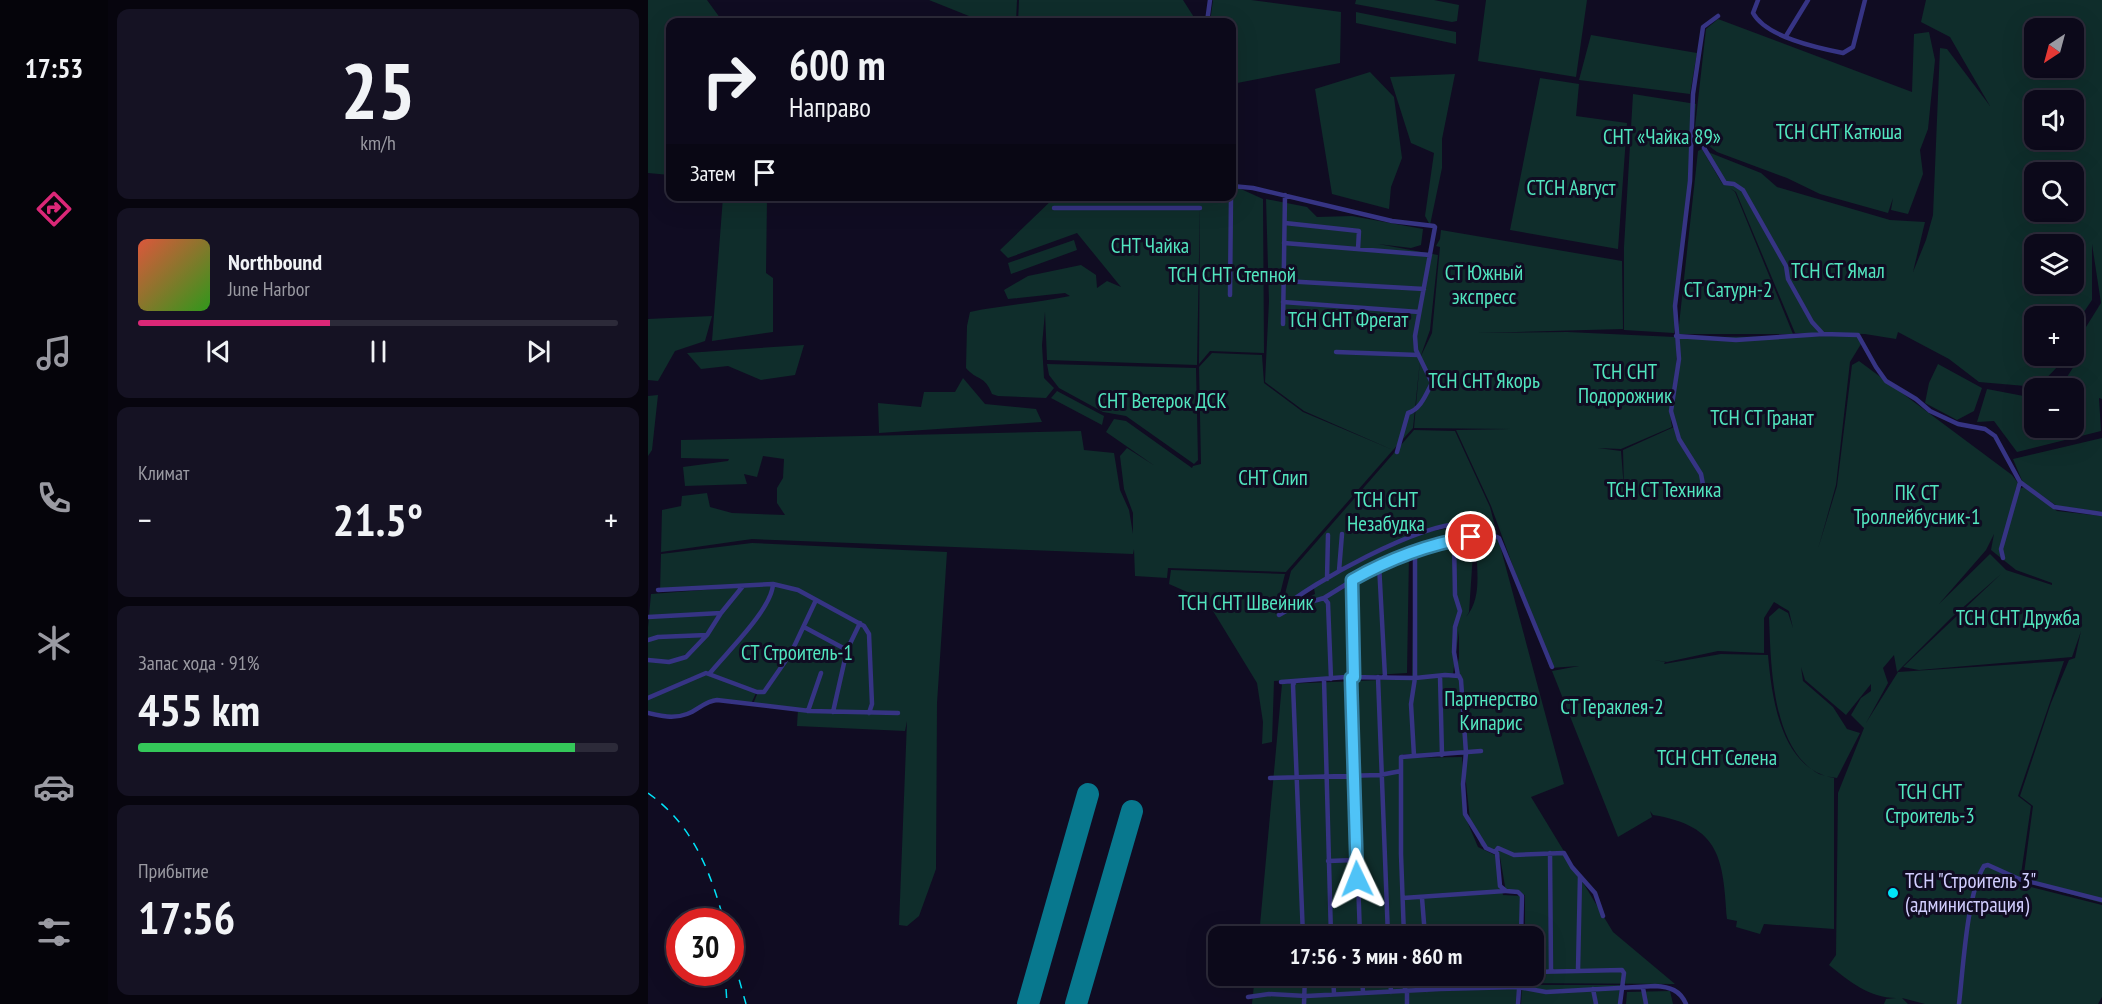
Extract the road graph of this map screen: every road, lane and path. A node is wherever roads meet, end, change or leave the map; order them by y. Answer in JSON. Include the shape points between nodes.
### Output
{"nodes":[{"id":1,"x":1210,"y":0,"type":"edge"},
{"id":2,"x":1758,"y":0,"type":"edge"},
{"id":3,"x":1808,"y":0,"type":"edge"},
{"id":4,"x":1865,"y":0,"type":"edge"},
{"id":5,"x":1718,"y":16,"type":"dead end"},
{"id":6,"x":1208,"y":18,"type":"edge"},
{"id":7,"x":1786,"y":36,"type":"junction"},
{"id":8,"x":1704,"y":148,"type":"dead end"},
{"id":9,"x":1236,"y":186,"type":"edge"},
{"id":10,"x":1285,"y":195,"type":"junction"},
{"id":11,"x":1231,"y":201,"type":"edge"},
{"id":12,"x":1054,"y":208,"type":"dead end"},
{"id":13,"x":1200,"y":208,"type":"dead end"},
{"id":14,"x":1285,"y":223,"type":"junction"},
{"id":15,"x":1284,"y":243,"type":"junction"},
{"id":16,"x":1358,"y":249,"type":"junction"},
{"id":17,"x":1430,"y":255,"type":"junction"},
{"id":18,"x":1284,"y":281,"type":"junction"},
{"id":19,"x":1424,"y":289,"type":"junction"},
{"id":20,"x":1230,"y":296,"type":"dead end"},
{"id":21,"x":1283,"y":303,"type":"junction"},
{"id":22,"x":1419,"y":312,"type":"junction"},
{"id":23,"x":1283,"y":324,"type":"dead end"},
{"id":24,"x":1823,"y":334,"type":"junction"},
{"id":25,"x":1676,"y":336,"type":"junction"},
{"id":26,"x":1336,"y":352,"type":"dead end"},
{"id":27,"x":1418,"y":355,"type":"junction"},
{"id":28,"x":1397,"y":452,"type":"dead end"},
{"id":29,"x":2020,"y":482,"type":"junction"},
{"id":30,"x":1704,"y":490,"type":"dead end"},
{"id":31,"x":2102,"y":514,"type":"edge"},
{"id":32,"x":1476,"y":528,"type":"junction"},
{"id":33,"x":1342,"y":534,"type":"dead end"},
{"id":34,"x":1328,"y":535,"type":"dead end"},
{"id":35,"x":1454,"y":540,"type":"junction"},
{"id":36,"x":1415,"y":552,"type":"junction"},
{"id":37,"x":2003,"y":558,"type":"dead end"},
{"id":38,"x":1379,"y":564,"type":"junction"},
{"id":39,"x":1339,"y":571,"type":"junction"},
{"id":40,"x":1327,"y":579,"type":"junction"},
{"id":41,"x":1352,"y":580,"type":"junction"},
{"id":42,"x":772,"y":584,"type":"junction"},
{"id":43,"x":743,"y":586,"type":"junction"},
{"id":44,"x":658,"y":590,"type":"dead end"},
{"id":45,"x":1324,"y":598,"type":"junction"},
{"id":46,"x":816,"y":600,"type":"junction"},
{"id":47,"x":721,"y":613,"type":"junction"},
{"id":48,"x":648,"y":617,"type":"edge"},
{"id":49,"x":860,"y":623,"type":"junction"},
{"id":50,"x":804,"y":627,"type":"junction"},
{"id":51,"x":707,"y":635,"type":"junction"},
{"id":52,"x":648,"y":640,"type":"edge"},
{"id":53,"x":847,"y":650,"type":"junction"},
{"id":54,"x":648,"y":660,"type":"edge"},
{"id":55,"x":1552,"y":667,"type":"dead end"},
{"id":56,"x":710,"y":673,"type":"junction"},
{"id":57,"x":821,"y":673,"type":"dead end"},
{"id":58,"x":1440,"y":676,"type":"junction"},
{"id":59,"x":1458,"y":676,"type":"junction"},
{"id":60,"x":1352,"y":677,"type":"junction"},
{"id":61,"x":1378,"y":677,"type":"junction"},
{"id":62,"x":1385,"y":677,"type":"junction"},
{"id":63,"x":1415,"y":678,"type":"junction"},
{"id":64,"x":1324,"y":679,"type":"junction"},
{"id":65,"x":1331,"y":679,"type":"junction"},
{"id":66,"x":1295,"y":681,"type":"junction"},
{"id":67,"x":1281,"y":682,"type":"dead end"},
{"id":68,"x":757,"y":692,"type":"junction"},
{"id":69,"x":648,"y":698,"type":"edge"},
{"id":70,"x":751,"y":705,"type":"junction"},
{"id":71,"x":808,"y":711,"type":"junction"},
{"id":72,"x":833,"y":712,"type":"junction"},
{"id":73,"x":648,"y":713,"type":"edge"},
{"id":74,"x":869,"y":713,"type":"junction"},
{"id":75,"x":898,"y":713,"type":"dead end"},
{"id":76,"x":1481,"y":751,"type":"dead end"},
{"id":77,"x":1466,"y":753,"type":"junction"},
{"id":78,"x":1442,"y":755,"type":"junction"},
{"id":79,"x":1414,"y":756,"type":"junction"},
{"id":80,"x":1401,"y":771,"type":"junction"},
{"id":81,"x":1353,"y":775,"type":"junction"},
{"id":82,"x":1380,"y":775,"type":"junction"},
{"id":83,"x":1297,"y":776,"type":"junction"},
{"id":84,"x":1327,"y":776,"type":"junction"},
{"id":85,"x":1270,"y":778,"type":"dead end"},
{"id":86,"x":1497,"y":853,"type":"junction"},
{"id":87,"x":1551,"y":853,"type":"junction"},
{"id":88,"x":1356,"y":860,"type":"junction"},
{"id":89,"x":1328,"y":861,"type":"junction"},
{"id":90,"x":1580,"y":876,"type":"junction"},
{"id":91,"x":1506,"y":891,"type":"junction"},
{"id":92,"x":1403,"y":898,"type":"junction"},
{"id":93,"x":1422,"y":898,"type":"junction"},
{"id":94,"x":2102,"y":900,"type":"edge"},
{"id":95,"x":1603,"y":916,"type":"dead end"},
{"id":96,"x":1303,"y":926,"type":"edge"},
{"id":97,"x":1331,"y":926,"type":"edge"},
{"id":98,"x":1359,"y":926,"type":"edge"},
{"id":99,"x":1388,"y":926,"type":"edge"},
{"id":100,"x":1404,"y":926,"type":"edge"},
{"id":101,"x":1424,"y":926,"type":"edge"},
{"id":102,"x":1521,"y":926,"type":"edge"},
{"id":103,"x":1578,"y":970,"type":"junction"},
{"id":104,"x":1544,"y":971,"type":"edge"},
{"id":105,"x":1551,"y":971,"type":"junction"},
{"id":106,"x":1306,"y":986,"type":"edge"},
{"id":107,"x":1334,"y":986,"type":"edge"},
{"id":108,"x":1363,"y":986,"type":"edge"},
{"id":109,"x":1391,"y":986,"type":"edge"},
{"id":110,"x":1406,"y":986,"type":"edge"},
{"id":111,"x":1427,"y":986,"type":"edge"},
{"id":112,"x":1518,"y":987,"type":"junction"},
{"id":113,"x":1622,"y":988,"type":"junction"},
{"id":114,"x":1643,"y":988,"type":"junction"},
{"id":115,"x":1593,"y":989,"type":"junction"},
{"id":116,"x":1427,"y":990,"type":"junction"},
{"id":117,"x":1406,"y":991,"type":"junction"},
{"id":118,"x":1391,"y":992,"type":"junction"},
{"id":119,"x":1363,"y":993,"type":"junction"},
{"id":120,"x":1334,"y":994,"type":"junction"},
{"id":121,"x":1306,"y":996,"type":"junction"},
{"id":122,"x":1248,"y":997,"type":"dead end"},
{"id":123,"x":1304,"y":1004,"type":"edge"},
{"id":124,"x":1407,"y":1004,"type":"edge"},
{"id":125,"x":1518,"y":1004,"type":"edge"},
{"id":126,"x":1596,"y":1004,"type":"edge"},
{"id":127,"x":1620,"y":1004,"type":"edge"},
{"id":128,"x":1646,"y":1004,"type":"edge"},
{"id":129,"x":1685,"y":1004,"type":"edge"},
{"id":130,"x":1959,"y":1004,"type":"edge"}],
"edges":[{"from":1,"to":6,"type":"street"},
{"from":2,"to":7,"type":"street","via":[[1753,13],[1756,18]]},
{"from":3,"to":7,"type":"street"},
{"from":4,"to":7,"type":"street","via":[[1853,47],[1843,53]]},
{"from":5,"to":25,"type":"street","via":[[1703,27],[1693,94],[1693,146],[1675,306]]},
{"from":8,"to":24,"type":"street","via":[[1725,183],[1734,184],[1746,196],[1786,266],[1788,279]]},
{"from":9,"to":10,"type":"street"},
{"from":10,"to":14,"type":"street"},
{"from":10,"to":17,"type":"street","via":[[1392,221],[1435,227]]},
{"from":11,"to":20,"type":"street"},
{"from":12,"to":13,"type":"street"},
{"from":14,"to":15,"type":"street"},
{"from":14,"to":16,"type":"street","via":[[1359,231]]},
{"from":15,"to":16,"type":"street"},
{"from":15,"to":18,"type":"street"},
{"from":16,"to":17,"type":"street"},
{"from":17,"to":19,"type":"street"},
{"from":18,"to":19,"type":"street"},
{"from":18,"to":21,"type":"street"},
{"from":19,"to":22,"type":"street"},
{"from":21,"to":22,"type":"street"},
{"from":21,"to":23,"type":"street"},
{"from":22,"to":27,"type":"street","via":[[1415,336]]},
{"from":24,"to":25,"type":"street","via":[[1736,340]]},
{"from":24,"to":29,"type":"street","via":[[1858,335],[1886,381],[1943,418],[1985,429],[1995,436]]},
{"from":25,"to":30,"type":"street","via":[[1679,359],[1671,411],[1679,439],[1701,474]]},
{"from":26,"to":27,"type":"street"},
{"from":27,"to":28,"type":"street","via":[[1432,383],[1420,404],[1408,413]]},
{"from":29,"to":31,"type":"street","via":[[2054,507]]},
{"from":29,"to":37,"type":"street","via":[[2001,549]]},
{"from":32,"to":35,"type":"street","via":[[1471,537]]},
{"from":32,"to":39,"type":"street","via":[[1458,524],[1424,531]]},
{"from":32,"to":55,"type":"street","via":[[1500,538]]},
{"from":33,"to":39,"type":"street"},
{"from":34,"to":40,"type":"street"},
{"from":35,"to":36,"type":"street"},
{"from":35,"to":59,"type":"street","via":[[1455,595],[1460,611],[1454,652]]},
{"from":36,"to":38,"type":"street"},
{"from":36,"to":63,"type":"street"},
{"from":38,"to":41,"type":"street"},
{"from":38,"to":62,"type":"street"},
{"from":39,"to":40,"type":"street"},
{"from":40,"to":45,"type":"street","via":[[1296,596],[1279,613]]},
{"from":41,"to":45,"type":"street"},
{"from":41,"to":60,"type":"street"},
{"from":42,"to":43,"type":"street"},
{"from":42,"to":46,"type":"street","via":[[798,590]]},
{"from":42,"to":56,"type":"street","via":[[766,607]]},
{"from":43,"to":44,"type":"street"},
{"from":43,"to":47,"type":"street"},
{"from":45,"to":65,"type":"street","via":[[1328,603]]},
{"from":46,"to":49,"type":"street"},
{"from":46,"to":50,"type":"street"},
{"from":47,"to":48,"type":"street"},
{"from":47,"to":51,"type":"street"},
{"from":49,"to":53,"type":"street"},
{"from":49,"to":74,"type":"street","via":[[869,634]]},
{"from":50,"to":53,"type":"street"},
{"from":50,"to":68,"type":"street","via":[[767,688]]},
{"from":51,"to":52,"type":"street"},
{"from":51,"to":54,"type":"street","via":[[678,661]]},
{"from":53,"to":72,"type":"street"},
{"from":56,"to":68,"type":"street"},
{"from":56,"to":69,"type":"street","via":[[697,675]]},
{"from":57,"to":71,"type":"street"},
{"from":58,"to":59,"type":"street"},
{"from":58,"to":63,"type":"street"},
{"from":58,"to":78,"type":"street"},
{"from":59,"to":77,"type":"street"},
{"from":60,"to":61,"type":"street"},
{"from":60,"to":65,"type":"street"},
{"from":60,"to":81,"type":"street"},
{"from":61,"to":62,"type":"street"},
{"from":61,"to":82,"type":"street"},
{"from":62,"to":63,"type":"street"},
{"from":63,"to":79,"type":"street","via":[[1411,704]]},
{"from":64,"to":65,"type":"street"},
{"from":64,"to":66,"type":"street"},
{"from":64,"to":84,"type":"street"},
{"from":66,"to":67,"type":"street"},
{"from":66,"to":83,"type":"street"},
{"from":68,"to":70,"type":"street"},
{"from":70,"to":71,"type":"street"},
{"from":70,"to":73,"type":"street","via":[[717,700],[673,717]]},
{"from":71,"to":72,"type":"street"},
{"from":72,"to":74,"type":"street"},
{"from":74,"to":75,"type":"street"},
{"from":76,"to":77,"type":"street"},
{"from":77,"to":78,"type":"street"},
{"from":77,"to":86,"type":"street","via":[[1465,814],[1485,849]]},
{"from":78,"to":79,"type":"street"},
{"from":79,"to":80,"type":"street","via":[[1401,757]]},
{"from":80,"to":82,"type":"street"},
{"from":80,"to":92,"type":"street"},
{"from":81,"to":82,"type":"street"},
{"from":81,"to":84,"type":"street"},
{"from":81,"to":88,"type":"street"},
{"from":82,"to":99,"type":"street"},
{"from":83,"to":84,"type":"street"},
{"from":83,"to":85,"type":"street"},
{"from":83,"to":96,"type":"street"},
{"from":84,"to":89,"type":"street"},
{"from":86,"to":87,"type":"street","via":[[1499,847],[1510,854]]},
{"from":86,"to":91,"type":"street","via":[[1500,886]]},
{"from":87,"to":90,"type":"street","via":[[1564,853]]},
{"from":87,"to":105,"type":"street"},
{"from":88,"to":89,"type":"street"},
{"from":88,"to":98,"type":"street"},
{"from":89,"to":97,"type":"street"},
{"from":90,"to":95,"type":"street","via":[[1595,893]]},
{"from":90,"to":103,"type":"street"},
{"from":91,"to":93,"type":"street"},
{"from":91,"to":102,"type":"street","via":[[1522,896]]},
{"from":92,"to":93,"type":"street"},
{"from":92,"to":100,"type":"street"},
{"from":93,"to":101,"type":"street"},
{"from":94,"to":130,"type":"street","via":[[1984,866],[1970,913]]},
{"from":103,"to":105,"type":"street"},
{"from":103,"to":113,"type":"street","via":[[1622,970]]},
{"from":104,"to":105,"type":"street"},
{"from":106,"to":121,"type":"street"},
{"from":107,"to":120,"type":"street"},
{"from":108,"to":119,"type":"street"},
{"from":109,"to":118,"type":"street"},
{"from":110,"to":117,"type":"street"},
{"from":111,"to":116,"type":"street"},
{"from":112,"to":115,"type":"street","via":[[1546,992]]},
{"from":112,"to":116,"type":"street"},
{"from":112,"to":125,"type":"street"},
{"from":113,"to":114,"type":"street"},
{"from":113,"to":115,"type":"street"},
{"from":113,"to":127,"type":"street"},
{"from":114,"to":128,"type":"street"},
{"from":114,"to":129,"type":"street","via":[[1669,987],[1683,997]]},
{"from":115,"to":126,"type":"street"},
{"from":116,"to":117,"type":"street"},
{"from":117,"to":118,"type":"street"},
{"from":117,"to":124,"type":"street"},
{"from":118,"to":119,"type":"street"},
{"from":119,"to":120,"type":"street"},
{"from":120,"to":121,"type":"street"},
{"from":121,"to":122,"type":"street"},
{"from":121,"to":123,"type":"street"}]}
